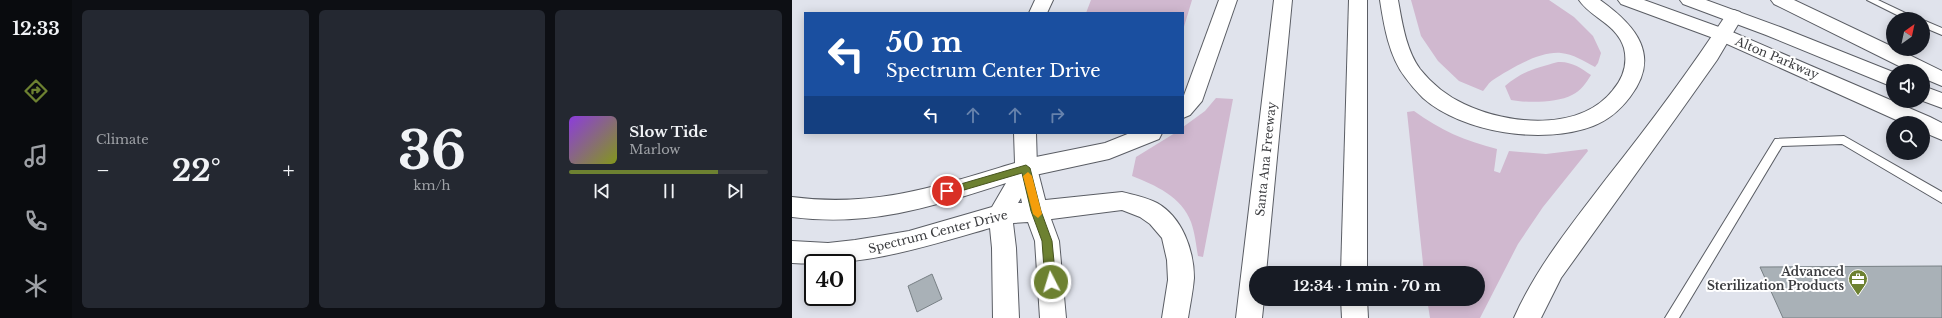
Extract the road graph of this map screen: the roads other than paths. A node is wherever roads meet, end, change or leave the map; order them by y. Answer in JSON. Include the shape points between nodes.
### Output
{"nodes":[{"id":1,"x":1044,"y":0,"type":"edge"},
{"id":2,"x":1228,"y":0,"type":"edge"},
{"id":3,"x":1283,"y":0,"type":"edge"},
{"id":4,"x":1358,"y":0,"type":"edge"},
{"id":5,"x":1389,"y":0,"type":"edge"},
{"id":6,"x":1588,"y":0,"type":"edge"},
{"id":7,"x":1627,"y":0,"type":"edge"},
{"id":8,"x":1689,"y":0,"type":"edge"},
{"id":9,"x":1780,"y":0,"type":"edge"},
{"id":10,"x":1871,"y":0,"type":"edge"},
{"id":11,"x":1038,"y":12,"type":"edge"},
{"id":12,"x":1898,"y":12,"type":"edge"},
{"id":13,"x":1728,"y":25,"type":"junction"},
{"id":14,"x":1930,"y":26,"type":"edge"},
{"id":15,"x":1942,"y":32,"type":"edge"},
{"id":16,"x":1208,"y":59,"type":"junction"},
{"id":17,"x":1886,"y":78,"type":"edge"},
{"id":18,"x":1942,"y":79,"type":"edge"},
{"id":19,"x":1184,"y":82,"type":"edge"},
{"id":20,"x":1930,"y":96,"type":"edge"},
{"id":21,"x":1942,"y":101,"type":"edge"},
{"id":22,"x":1184,"y":109,"type":"edge"},
{"id":23,"x":1909,"y":116,"type":"edge"},
{"id":24,"x":1930,"y":126,"type":"edge"},
{"id":25,"x":1942,"y":132,"type":"edge"},
{"id":26,"x":1026,"y":134,"type":"edge"},
{"id":27,"x":1149,"y":134,"type":"edge"},
{"id":28,"x":1026,"y":168,"type":"junction"},
{"id":29,"x":1942,"y":198,"type":"edge"},
{"id":30,"x":792,"y":207,"type":"edge"},
{"id":31,"x":1036,"y":211,"type":"junction"},
{"id":32,"x":1000,"y":215,"type":"junction"},
{"id":33,"x":792,"y":252,"type":"edge"},
{"id":34,"x":1354,"y":266,"type":"edge"},
{"id":35,"x":1354,"y":306,"type":"edge"},
{"id":36,"x":1006,"y":318,"type":"edge"},
{"id":37,"x":1053,"y":318,"type":"edge"},
{"id":38,"x":1174,"y":318,"type":"edge"},
{"id":39,"x":1249,"y":318,"type":"edge"},
{"id":40,"x":1354,"y":318,"type":"edge"},
{"id":41,"x":1527,"y":318,"type":"edge"},
{"id":42,"x":1672,"y":318,"type":"edge"}],
"edges":[{"from":1,"to":11,"type":"main road"},
{"from":2,"to":16,"type":"main road"},
{"from":3,"to":39,"type":"main road","name":"Santa Ana Freeway"},
{"from":4,"to":34,"type":"main road"},
{"from":5,"to":6,"type":"main road","via":[[1401,48],[1412,73],[1426,89],[1465,114],[1502,125],[1552,128],[1589,119],[1605,111],[1620,98],[1633,78],[1636,60],[1630,41],[1620,28]]},
{"from":7,"to":13,"type":"main road","name":"Alton Parkway"},
{"from":8,"to":13,"type":"main road","name":"Alton Parkway"},
{"from":9,"to":18,"type":"main road"},
{"from":10,"to":12,"type":"lane"},
{"from":13,"to":17,"type":"main road","name":"Alton Parkway"},
{"from":13,"to":23,"type":"main road","name":"Alton Parkway"},
{"from":13,"to":41,"type":"main road","via":[[1671,110],[1556,264]]},
{"from":14,"to":15,"type":"lane"},
{"from":16,"to":19,"type":"main road"},
{"from":16,"to":22,"type":"main road","via":[[1192,101]]},
{"from":20,"to":21,"type":"main road"},
{"from":24,"to":25,"type":"main road","name":"Alton Parkway"},
{"from":26,"to":28,"type":"main road"},
{"from":27,"to":28,"type":"main road","via":[[1109,151]]},
{"from":28,"to":30,"type":"main road","via":[[959,188],[880,207],[853,211]]},
{"from":28,"to":31,"type":"main road"},
{"from":28,"to":32,"type":"main road"},
{"from":29,"to":42,"type":"lane","via":[[1844,140],[1779,142]]},
{"from":31,"to":32,"type":"main road","name":"Spectrum Center Drive"},
{"from":31,"to":37,"type":"main road","via":[[1047,241]]},
{"from":31,"to":38,"type":"main road","name":"Spectrum Center Drive","via":[[1122,201],[1151,210],[1165,222],[1177,245],[1181,276]]},
{"from":32,"to":33,"type":"main road","name":"Spectrum Center Drive","via":[[884,246],[828,254]]},
{"from":32,"to":36,"type":"main road"},
{"from":35,"to":40,"type":"main road"}]}
